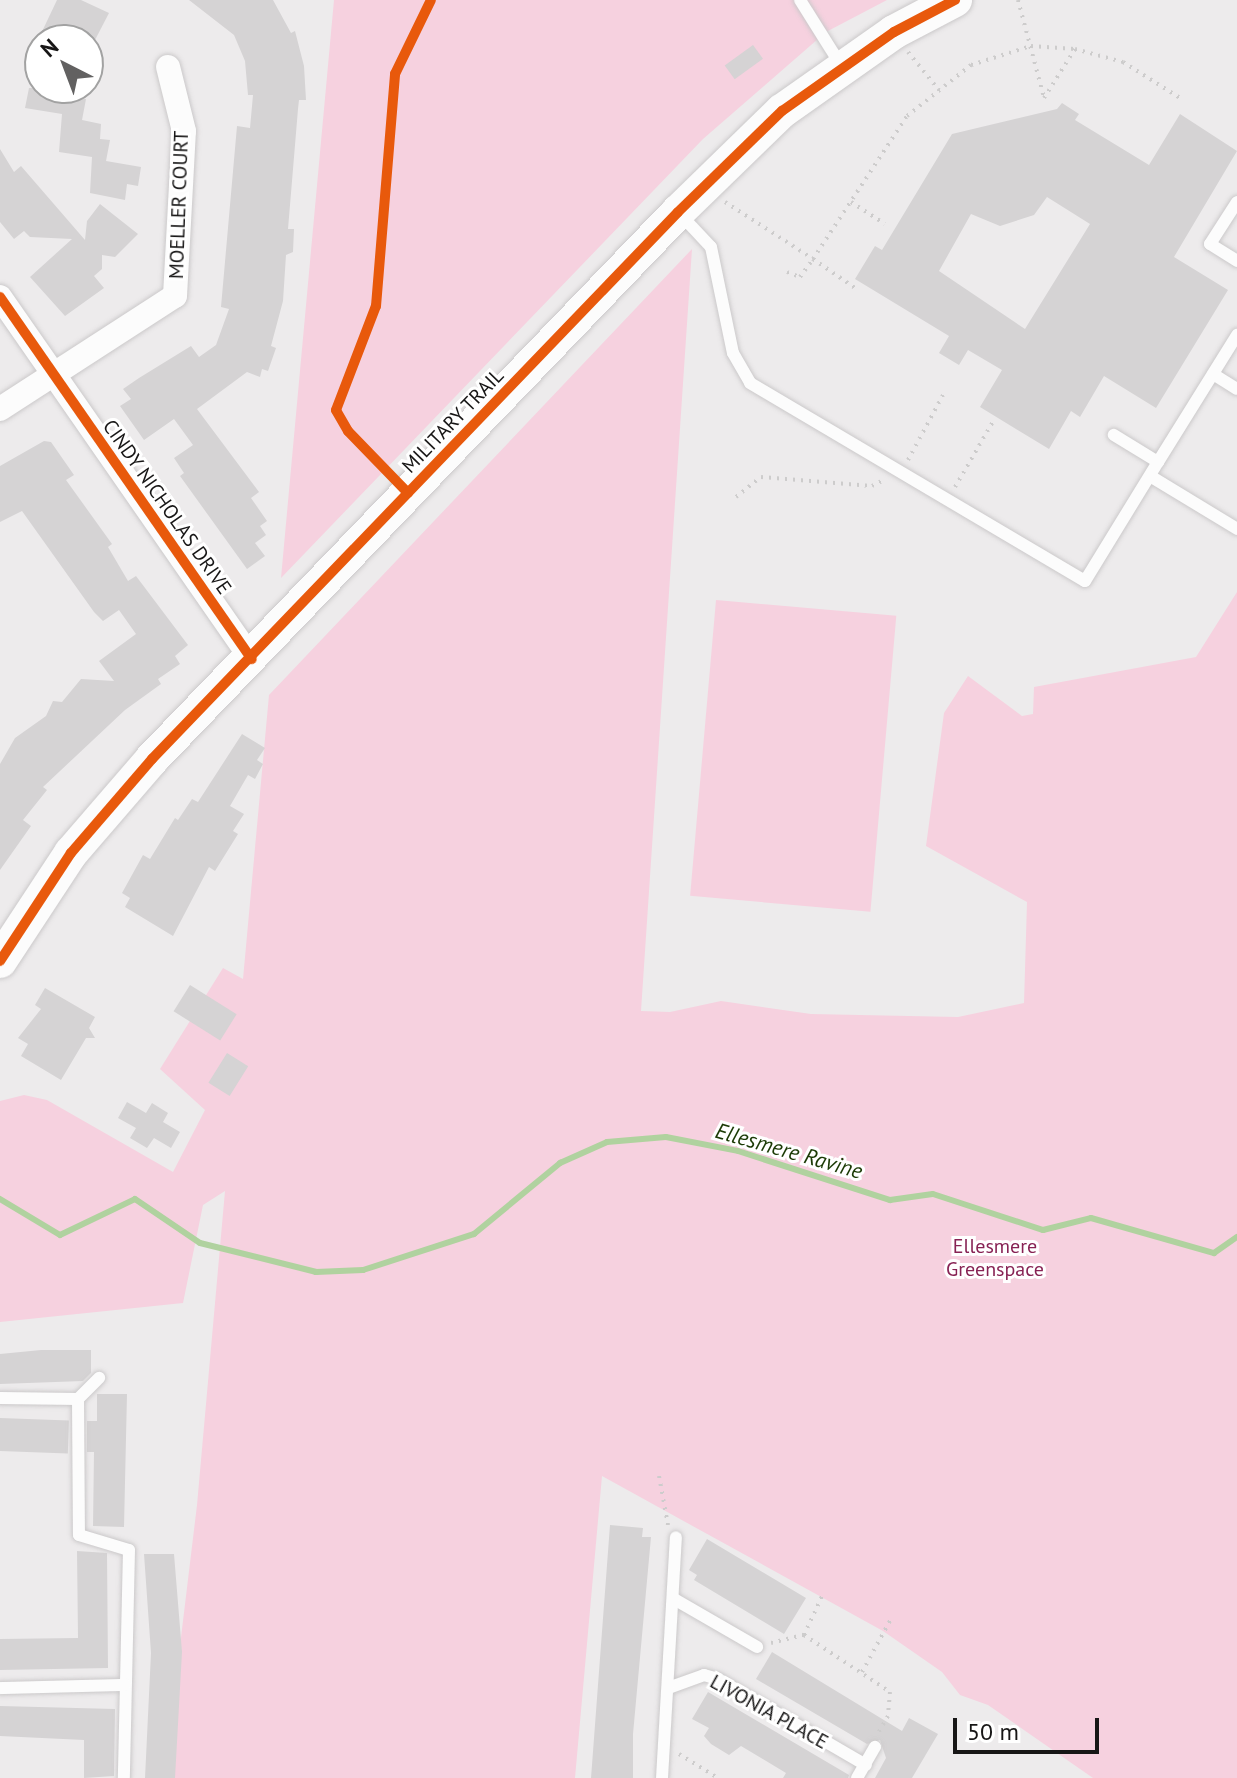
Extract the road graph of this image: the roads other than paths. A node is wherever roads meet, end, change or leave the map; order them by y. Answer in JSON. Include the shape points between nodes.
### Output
{"nodes":[{"id":1,"x":800,"y":0,"type":"edge"},
{"id":2,"x":955,"y":0,"type":"edge"},
{"id":3,"x":168,"y":67,"type":"dead end"},
{"id":4,"x":842,"y":67,"type":"junction"},
{"id":5,"x":1237,"y":202,"type":"edge"},
{"id":6,"x":678,"y":212,"type":"junction"},
{"id":7,"x":1237,"y":261,"type":"edge"},
{"id":8,"x":0,"y":297,"type":"edge"},
{"id":9,"x":1237,"y":335,"type":"edge"},
{"id":10,"x":1213,"y":374,"type":"junction"},
{"id":11,"x":54,"y":375,"type":"junction"},
{"id":12,"x":1237,"y":389,"type":"edge"},
{"id":13,"x":0,"y":409,"type":"edge"},
{"id":14,"x":1114,"y":435,"type":"dead end"},
{"id":15,"x":1158,"y":462,"type":"junction"},
{"id":16,"x":1150,"y":476,"type":"junction"},
{"id":17,"x":1237,"y":529,"type":"edge"},
{"id":18,"x":252,"y":659,"type":"junction"},
{"id":19,"x":3,"y":947,"type":"edge"},
{"id":20,"x":99,"y":1378,"type":"dead end"},
{"id":21,"x":0,"y":1398,"type":"edge"},
{"id":22,"x":78,"y":1399,"type":"junction"},
{"id":23,"x":676,"y":1537,"type":"road end"},
{"id":24,"x":674,"y":1599,"type":"junction"},
{"id":25,"x":757,"y":1647,"type":"road end"},
{"id":26,"x":125,"y":1685,"type":"junction"},
{"id":27,"x":671,"y":1687,"type":"junction"},
{"id":28,"x":0,"y":1688,"type":"edge"},
{"id":29,"x":875,"y":1747,"type":"road end"},
{"id":30,"x":866,"y":1765,"type":"junction"},
{"id":31,"x":124,"y":1778,"type":"edge"},
{"id":32,"x":662,"y":1778,"type":"edge"},
{"id":33,"x":857,"y":1778,"type":"edge"}],
"edges":[{"from":1,"to":4,"type":"lane"},
{"from":2,"to":4,"type":"street","name":"MILITARY TRAIL"},
{"from":3,"to":11,"type":"street","name":"MOELLER COURT","via":[[184,131],[175,296]]},
{"from":4,"to":6,"type":"street","name":"MILITARY TRAIL","via":[[782,111]]},
{"from":5,"to":7,"type":"lane","via":[[1210,244]]},
{"from":6,"to":16,"type":"lane","via":[[711,247],[733,353],[750,383],[1085,581]]},
{"from":6,"to":18,"type":"street","name":"MILITARY TRAIL"},
{"from":8,"to":11,"type":"street","name":"CINDY NICHOLAS DRIVE"},
{"from":9,"to":10,"type":"lane"},
{"from":10,"to":12,"type":"lane"},
{"from":10,"to":15,"type":"lane"},
{"from":11,"to":13,"type":"street"},
{"from":11,"to":18,"type":"street","name":"CINDY NICHOLAS DRIVE"},
{"from":14,"to":15,"type":"lane"},
{"from":15,"to":16,"type":"lane"},
{"from":16,"to":17,"type":"lane"},
{"from":18,"to":19,"type":"street","name":"MILITARY TRAIL","via":[[91,829]]},
{"from":20,"to":22,"type":"lane"},
{"from":21,"to":22,"type":"lane"},
{"from":22,"to":26,"type":"lane","via":[[79,1535],[129,1550]]},
{"from":23,"to":24,"type":"lane"},
{"from":24,"to":25,"type":"lane"},
{"from":24,"to":27,"type":"lane"},
{"from":26,"to":28,"type":"lane"},
{"from":26,"to":31,"type":"lane"},
{"from":27,"to":30,"type":"lane","name":"LIVONIA PLACE","via":[[704,1675],[718,1679]]},
{"from":27,"to":32,"type":"lane"},
{"from":29,"to":30,"type":"lane"},
{"from":30,"to":33,"type":"lane"}]}
